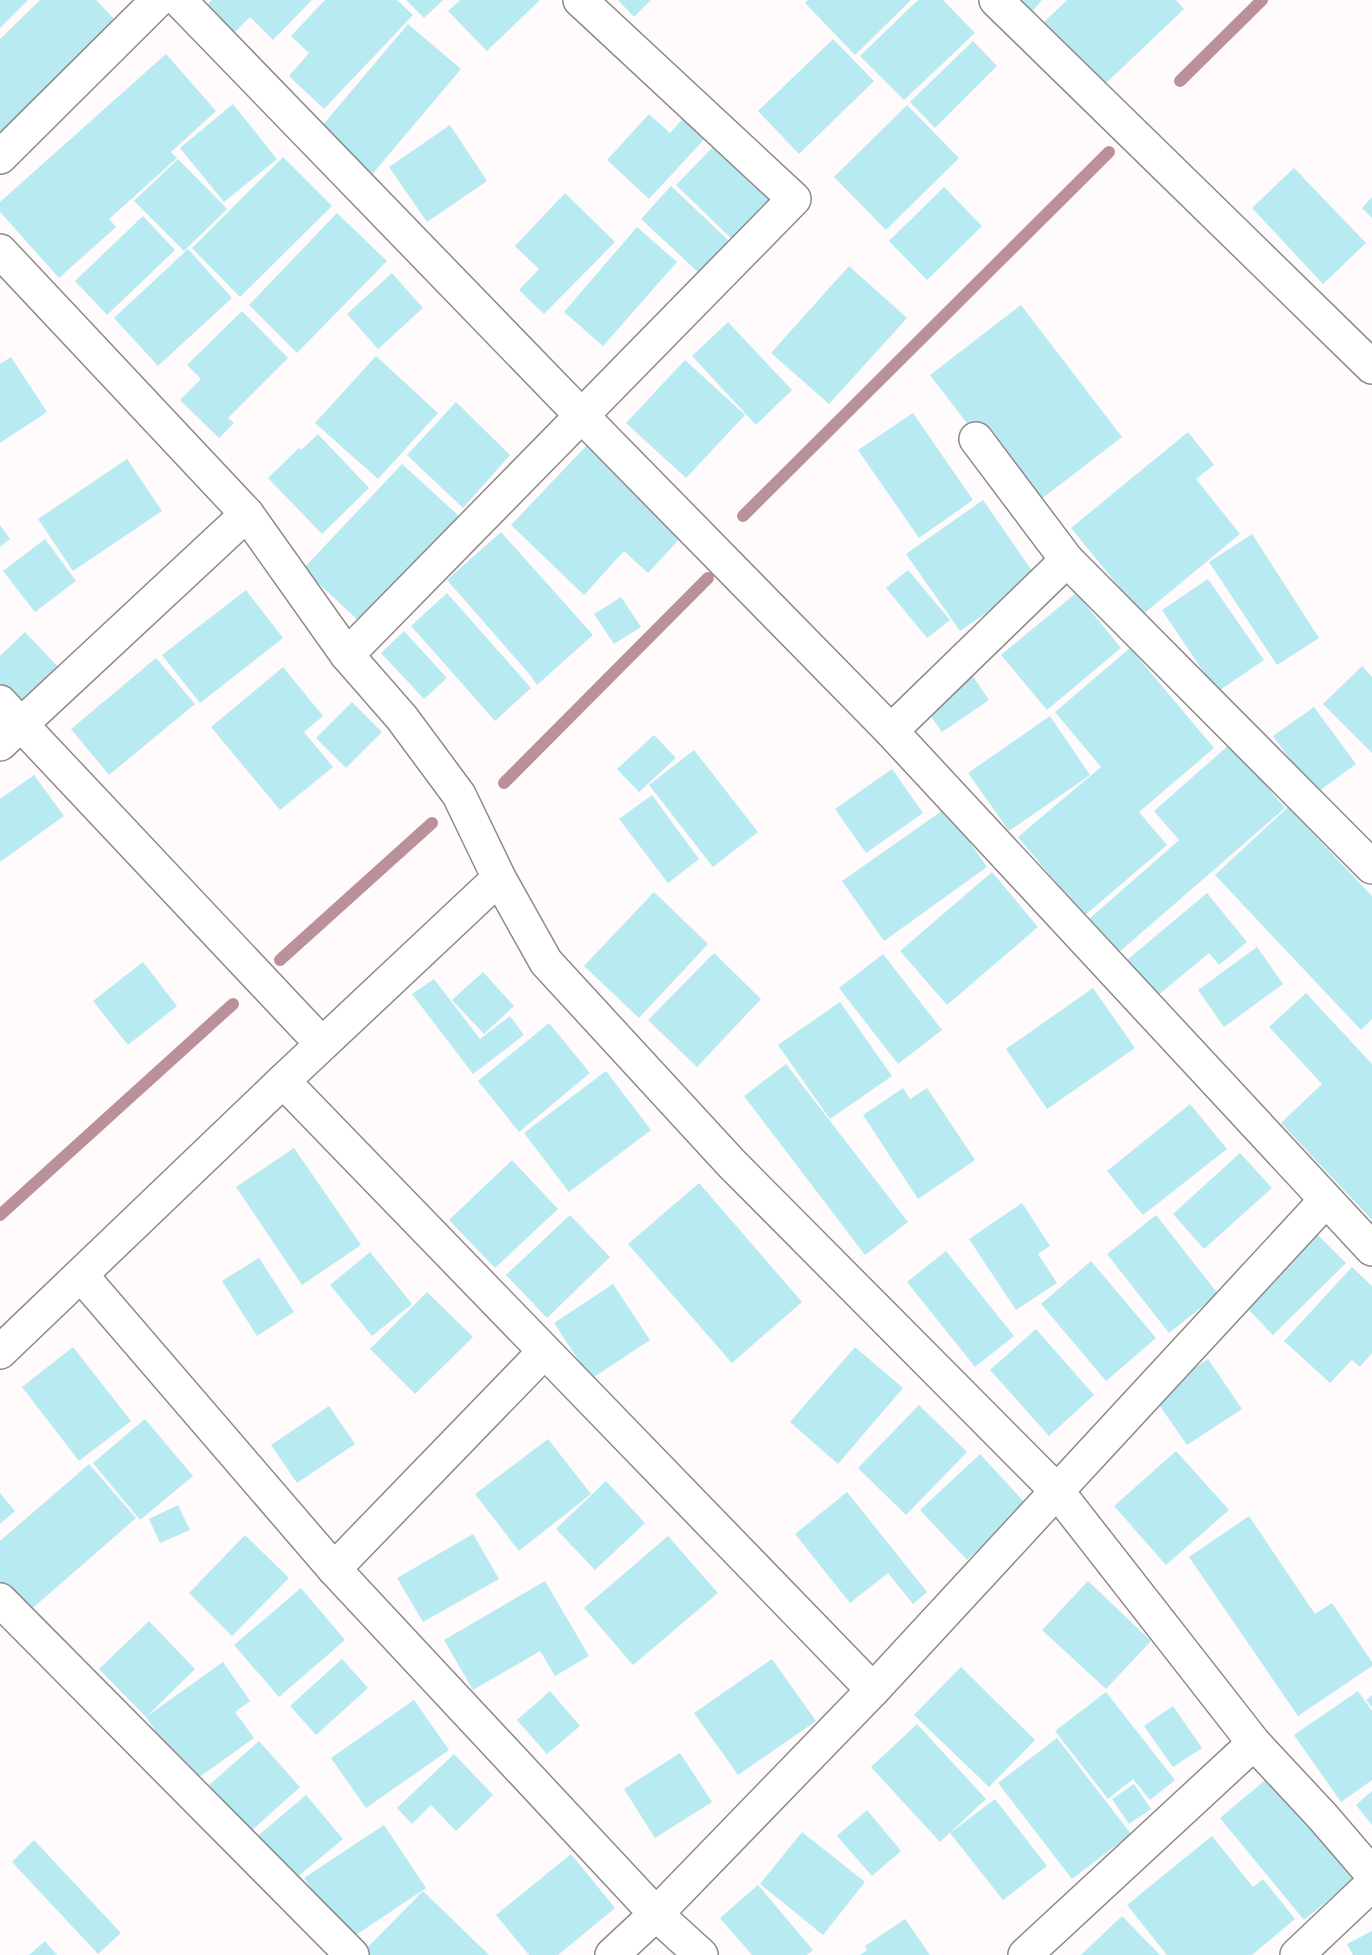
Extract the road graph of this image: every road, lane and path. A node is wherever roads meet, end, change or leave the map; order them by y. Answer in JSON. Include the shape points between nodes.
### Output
{"nodes":[{"id":1,"x":158,"y":0,"type":"edge"},
{"id":2,"x":178,"y":0,"type":"edge"},
{"id":3,"x":580,"y":0,"type":"edge"},
{"id":4,"x":996,"y":0,"type":"edge"},
{"id":5,"x":0,"y":157,"type":"edge"},
{"id":6,"x":0,"y":251,"type":"edge"},
{"id":7,"x":1372,"y":367,"type":"edge"},
{"id":8,"x":581,"y":415,"type":"junction"},
{"id":9,"x":976,"y":439,"type":"dead end"},
{"id":10,"x":247,"y":514,"type":"junction"},
{"id":11,"x":1067,"y":560,"type":"junction"},
{"id":12,"x":347,"y":655,"type":"junction"},
{"id":13,"x":7,"y":724,"type":"edge"},
{"id":14,"x":891,"y":731,"type":"junction"},
{"id":15,"x":1372,"y":867,"type":"edge"},
{"id":16,"x":499,"y":878,"type":"junction"},
{"id":17,"x":322,"y":1044,"type":"junction"},
{"id":18,"x":283,"y":1081,"type":"junction"},
{"id":19,"x":1326,"y":1200,"type":"junction"},
{"id":20,"x":1372,"y":1249,"type":"edge"},
{"id":21,"x":81,"y":1275,"type":"junction"},
{"id":22,"x":0,"y":1352,"type":"edge"},
{"id":23,"x":544,"y":1352,"type":"junction"},
{"id":24,"x":1057,"y":1491,"type":"junction"},
{"id":25,"x":334,"y":1569,"type":"junction"},
{"id":26,"x":0,"y":1600,"type":"edge"},
{"id":27,"x":873,"y":1690,"type":"junction"},
{"id":28,"x":1254,"y":1743,"type":"junction"},
{"id":29,"x":1372,"y":1874,"type":"edge"},
{"id":30,"x":1372,"y":1884,"type":"edge"},
{"id":31,"x":656,"y":1914,"type":"junction"},
{"id":32,"x":352,"y":1955,"type":"edge"},
{"id":33,"x":612,"y":1955,"type":"edge"},
{"id":34,"x":701,"y":1955,"type":"edge"},
{"id":35,"x":1025,"y":1955,"type":"edge"},
{"id":36,"x":1297,"y":1955,"type":"edge"}],
"edges":[{"from":1,"to":5,"type":"street"},
{"from":2,"to":8,"type":"street"},
{"from":3,"to":8,"type":"street","via":[[794,199]]},
{"from":4,"to":7,"type":"street"},
{"from":6,"to":10,"type":"street"},
{"from":8,"to":12,"type":"street"},
{"from":8,"to":14,"type":"street"},
{"from":9,"to":11,"type":"street"},
{"from":10,"to":12,"type":"street"},
{"from":10,"to":13,"type":"street"},
{"from":11,"to":14,"type":"street"},
{"from":11,"to":15,"type":"street"},
{"from":12,"to":16,"type":"street","via":[[402,718],[459,795]]},
{"from":13,"to":17,"type":"street"},
{"from":14,"to":19,"type":"street"},
{"from":16,"to":17,"type":"street"},
{"from":16,"to":24,"type":"street","via":[[546,962],[732,1164]]},
{"from":17,"to":18,"type":"street"},
{"from":18,"to":21,"type":"street"},
{"from":18,"to":23,"type":"street"},
{"from":19,"to":20,"type":"street"},
{"from":19,"to":24,"type":"street"},
{"from":21,"to":22,"type":"street"},
{"from":21,"to":25,"type":"street"},
{"from":23,"to":25,"type":"street"},
{"from":23,"to":27,"type":"street"},
{"from":24,"to":27,"type":"street"},
{"from":24,"to":28,"type":"street"},
{"from":25,"to":31,"type":"street"},
{"from":26,"to":32,"type":"street"},
{"from":27,"to":31,"type":"street"},
{"from":28,"to":29,"type":"street"},
{"from":28,"to":35,"type":"street"},
{"from":30,"to":36,"type":"street"},
{"from":31,"to":33,"type":"street"},
{"from":31,"to":34,"type":"street"}]}
